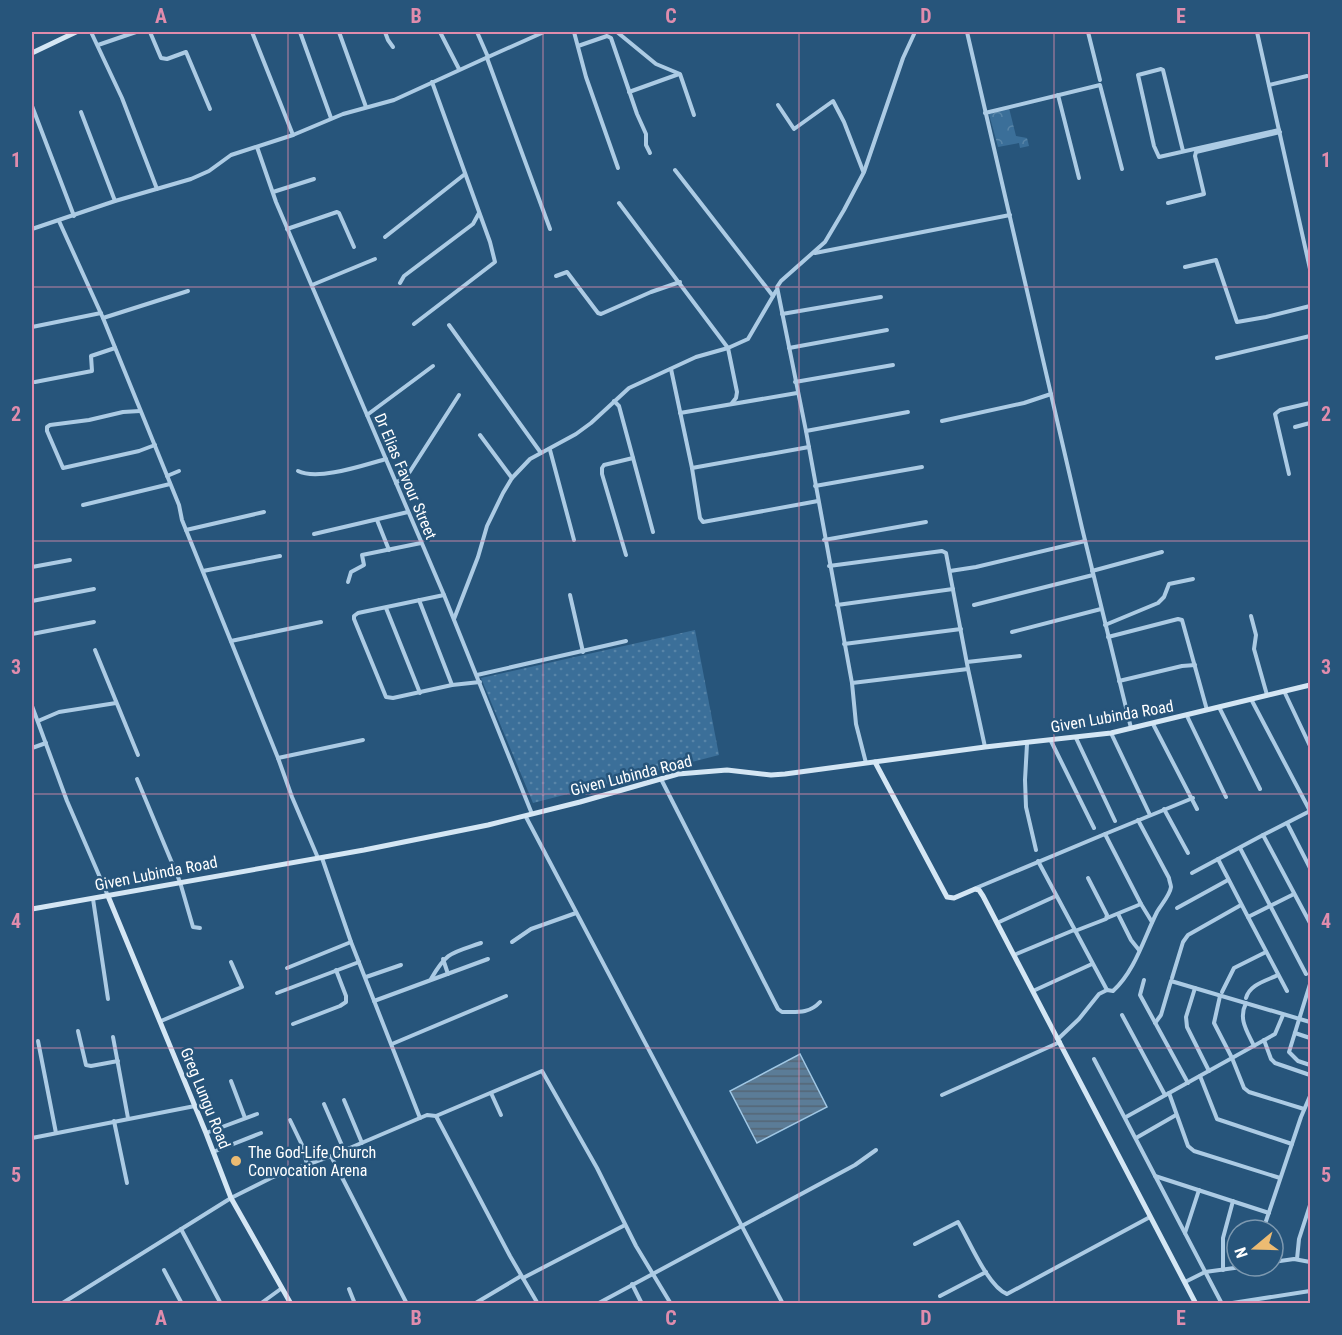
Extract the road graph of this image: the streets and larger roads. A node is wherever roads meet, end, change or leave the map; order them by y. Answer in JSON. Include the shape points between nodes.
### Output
{"nodes":[{"id":1,"x":76,"y":32,"type":"edge"},
{"id":2,"x":91,"y":32,"type":"edge"},
{"id":3,"x":136,"y":32,"type":"edge"},
{"id":4,"x":150,"y":32,"type":"edge"},
{"id":5,"x":252,"y":32,"type":"edge"},
{"id":6,"x":300,"y":32,"type":"edge"},
{"id":7,"x":339,"y":32,"type":"edge"},
{"id":8,"x":385,"y":32,"type":"edge"},
{"id":9,"x":440,"y":32,"type":"edge"},
{"id":10,"x":477,"y":32,"type":"edge"},
{"id":11,"x":525,"y":32,"type":"edge"},
{"id":12,"x":544,"y":32,"type":"edge"},
{"id":13,"x":574,"y":32,"type":"edge"},
{"id":14,"x":617,"y":32,"type":"edge"},
{"id":15,"x":915,"y":32,"type":"edge"},
{"id":16,"x":967,"y":32,"type":"edge"},
{"id":17,"x":1088,"y":32,"type":"edge"},
{"id":18,"x":1257,"y":32,"type":"edge"},
{"id":19,"x":528,"y":38,"type":"junction"},
{"id":20,"x":98,"y":45,"type":"junction"},
{"id":21,"x":393,"y":46,"type":"dead end"},
{"id":22,"x":578,"y":46,"type":"junction"},
{"id":23,"x":32,"y":53,"type":"edge"},
{"id":24,"x":487,"y":58,"type":"junction"},
{"id":25,"x":459,"y":69,"type":"junction"},
{"id":26,"x":680,"y":74,"type":"junction"},
{"id":27,"x":1307,"y":76,"type":"dead end"},
{"id":28,"x":1100,"y":80,"type":"dead end"},
{"id":29,"x":432,"y":82,"type":"junction"},
{"id":30,"x":1269,"y":85,"type":"junction"},
{"id":31,"x":629,"y":92,"type":"junction"},
{"id":32,"x":1058,"y":95,"type":"junction"},
{"id":33,"x":778,"y":105,"type":"dead end"},
{"id":34,"x":32,"y":106,"type":"edge"},
{"id":35,"x":366,"y":107,"type":"junction"},
{"id":36,"x":210,"y":109,"type":"dead end"},
{"id":37,"x":81,"y":112,"type":"dead end"},
{"id":38,"x":985,"y":112,"type":"junction"},
{"id":39,"x":694,"y":115,"type":"dead end"},
{"id":40,"x":332,"y":118,"type":"junction"},
{"id":41,"x":1279,"y":131,"type":"junction"},
{"id":42,"x":293,"y":135,"type":"junction"},
{"id":43,"x":256,"y":147,"type":"junction"},
{"id":44,"x":1184,"y":151,"type":"junction"},
{"id":45,"x":650,"y":153,"type":"dead end"},
{"id":46,"x":618,"y":168,"type":"dead end"},
{"id":47,"x":1122,"y":169,"type":"dead end"},
{"id":48,"x":675,"y":170,"type":"dead end"},
{"id":49,"x":864,"y":172,"type":"junction"},
{"id":50,"x":465,"y":174,"type":"junction"},
{"id":51,"x":1079,"y":178,"type":"dead end"},
{"id":52,"x":314,"y":179,"type":"dead end"},
{"id":53,"x":157,"y":189,"type":"junction"},
{"id":54,"x":273,"y":192,"type":"junction"},
{"id":55,"x":115,"y":201,"type":"junction"},
{"id":56,"x":619,"y":203,"type":"dead end"},
{"id":57,"x":1168,"y":203,"type":"dead end"},
{"id":58,"x":479,"y":212,"type":"junction"},
{"id":59,"x":1010,"y":215,"type":"junction"},
{"id":60,"x":74,"y":216,"type":"junction"},
{"id":61,"x":59,"y":221,"type":"junction"},
{"id":62,"x":32,"y":229,"type":"edge"},
{"id":63,"x":287,"y":229,"type":"junction"},
{"id":64,"x":550,"y":229,"type":"dead end"},
{"id":65,"x":385,"y":237,"type":"dead end"},
{"id":66,"x":825,"y":242,"type":"junction"},
{"id":67,"x":354,"y":247,"type":"dead end"},
{"id":68,"x":831,"y":250,"type":"junction"},
{"id":69,"x":814,"y":253,"type":"junction"},
{"id":70,"x":375,"y":258,"type":"dead end"},
{"id":71,"x":1185,"y":267,"type":"dead end"},
{"id":72,"x":1310,"y":269,"type":"edge"},
{"id":73,"x":556,"y":276,"type":"dead end"},
{"id":74,"x":680,"y":282,"type":"junction"},
{"id":75,"x":400,"y":283,"type":"dead end"},
{"id":76,"x":312,"y":285,"type":"junction"},
{"id":77,"x":777,"y":287,"type":"junction"},
{"id":78,"x":188,"y":291,"type":"dead end"},
{"id":79,"x":773,"y":296,"type":"junction"},
{"id":80,"x":881,"y":297,"type":"dead end"},
{"id":81,"x":1311,"y":306,"type":"edge"},
{"id":82,"x":782,"y":314,"type":"junction"},
{"id":83,"x":102,"y":316,"type":"junction"},
{"id":84,"x":414,"y":324,"type":"dead end"},
{"id":85,"x":449,"y":325,"type":"dead end"},
{"id":86,"x":32,"y":327,"type":"edge"},
{"id":87,"x":887,"y":330,"type":"dead end"},
{"id":88,"x":1311,"y":336,"type":"edge"},
{"id":89,"x":115,"y":348,"type":"junction"},
{"id":90,"x":728,"y":348,"type":"junction"},
{"id":91,"x":789,"y":348,"type":"junction"},
{"id":92,"x":1217,"y":358,"type":"dead end"},
{"id":93,"x":893,"y":364,"type":"dead end"},
{"id":94,"x":433,"y":366,"type":"dead end"},
{"id":95,"x":671,"y":369,"type":"junction"},
{"id":96,"x":35,"y":382,"type":"dead end"},
{"id":97,"x":795,"y":382,"type":"junction"},
{"id":98,"x":797,"y":393,"type":"junction"},
{"id":99,"x":1052,"y":394,"type":"junction"},
{"id":100,"x":459,"y":395,"type":"dead end"},
{"id":101,"x":737,"y":396,"type":"junction"},
{"id":102,"x":614,"y":401,"type":"junction"},
{"id":103,"x":744,"y":402,"type":"junction"},
{"id":104,"x":732,"y":403,"type":"junction"},
{"id":105,"x":1311,"y":403,"type":"edge"},
{"id":106,"x":140,"y":411,"type":"junction"},
{"id":107,"x":908,"y":412,"type":"dead end"},
{"id":108,"x":681,"y":413,"type":"junction"},
{"id":109,"x":367,"y":415,"type":"junction"},
{"id":110,"x":942,"y":421,"type":"dead end"},
{"id":111,"x":1311,"y":423,"type":"edge"},
{"id":112,"x":1295,"y":427,"type":"dead end"},
{"id":113,"x":806,"y":431,"type":"junction"},
{"id":114,"x":480,"y":435,"type":"dead end"},
{"id":115,"x":155,"y":445,"type":"junction"},
{"id":116,"x":809,"y":447,"type":"junction"},
{"id":117,"x":550,"y":450,"type":"junction"},
{"id":118,"x":541,"y":453,"type":"junction"},
{"id":119,"x":633,"y":458,"type":"junction"},
{"id":120,"x":386,"y":459,"type":"junction"},
{"id":121,"x":922,"y":466,"type":"dead end"},
{"id":122,"x":692,"y":468,"type":"junction"},
{"id":123,"x":179,"y":471,"type":"dead end"},
{"id":124,"x":298,"y":471,"type":"dead end"},
{"id":125,"x":1289,"y":474,"type":"dead end"},
{"id":126,"x":167,"y":476,"type":"junction"},
{"id":127,"x":512,"y":478,"type":"junction"},
{"id":128,"x":396,"y":483,"type":"junction"},
{"id":129,"x":170,"y":484,"type":"junction"},
{"id":130,"x":815,"y":486,"type":"junction"},
{"id":131,"x":818,"y":501,"type":"junction"},
{"id":132,"x":83,"y":505,"type":"dead end"},
{"id":133,"x":264,"y":512,"type":"dead end"},
{"id":134,"x":408,"y":512,"type":"junction"},
{"id":135,"x":377,"y":519,"type":"junction"},
{"id":136,"x":926,"y":522,"type":"dead end"},
{"id":137,"x":186,"y":530,"type":"junction"},
{"id":138,"x":653,"y":532,"type":"dead end"},
{"id":139,"x":314,"y":534,"type":"dead end"},
{"id":140,"x":574,"y":540,"type":"dead end"},
{"id":141,"x":824,"y":540,"type":"junction"},
{"id":142,"x":1085,"y":541,"type":"junction"},
{"id":143,"x":421,"y":543,"type":"junction"},
{"id":144,"x":389,"y":550,"type":"junction"},
{"id":145,"x":1162,"y":552,"type":"dead end"},
{"id":146,"x":626,"y":555,"type":"dead end"},
{"id":147,"x":280,"y":556,"type":"dead end"},
{"id":148,"x":70,"y":560,"type":"dead end"},
{"id":149,"x":829,"y":566,"type":"junction"},
{"id":150,"x":32,"y":567,"type":"edge"},
{"id":151,"x":202,"y":571,"type":"junction"},
{"id":152,"x":950,"y":571,"type":"junction"},
{"id":153,"x":1093,"y":573,"type":"junction"},
{"id":154,"x":1193,"y":579,"type":"dead end"},
{"id":155,"x":348,"y":582,"type":"dead end"},
{"id":156,"x":94,"y":589,"type":"dead end"},
{"id":157,"x":953,"y":590,"type":"junction"},
{"id":158,"x":444,"y":595,"type":"junction"},
{"id":159,"x":570,"y":595,"type":"dead end"},
{"id":160,"x":419,"y":600,"type":"junction"},
{"id":161,"x":32,"y":601,"type":"edge"},
{"id":162,"x":837,"y":605,"type":"junction"},
{"id":163,"x":974,"y":605,"type":"dead end"},
{"id":164,"x":386,"y":608,"type":"junction"},
{"id":165,"x":1101,"y":609,"type":"junction"},
{"id":166,"x":1251,"y":616,"type":"dead end"},
{"id":167,"x":454,"y":620,"type":"junction"},
{"id":168,"x":94,"y":622,"type":"dead end"},
{"id":169,"x":321,"y":622,"type":"dead end"},
{"id":170,"x":1105,"y":625,"type":"junction"},
{"id":171,"x":961,"y":629,"type":"junction"},
{"id":172,"x":1012,"y":632,"type":"dead end"},
{"id":173,"x":32,"y":634,"type":"edge"},
{"id":174,"x":1108,"y":637,"type":"junction"},
{"id":175,"x":231,"y":641,"type":"junction"},
{"id":176,"x":626,"y":641,"type":"dead end"},
{"id":177,"x":844,"y":644,"type":"junction"},
{"id":178,"x":95,"y":650,"type":"dead end"},
{"id":179,"x":583,"y":652,"type":"junction"},
{"id":180,"x":1020,"y":656,"type":"dead end"},
{"id":181,"x":967,"y":662,"type":"junction"},
{"id":182,"x":1195,"y":665,"type":"junction"},
{"id":183,"x":968,"y":669,"type":"junction"},
{"id":184,"x":477,"y":675,"type":"junction"},
{"id":185,"x":1119,"y":681,"type":"junction"},
{"id":186,"x":480,"y":682,"type":"junction"},
{"id":187,"x":852,"y":683,"type":"junction"},
{"id":188,"x":452,"y":685,"type":"junction"},
{"id":189,"x":1311,"y":685,"type":"edge"},
{"id":190,"x":1284,"y":691,"type":"junction"},
{"id":191,"x":420,"y":693,"type":"junction"},
{"id":192,"x":1267,"y":695,"type":"junction"},
{"id":193,"x":1251,"y":699,"type":"junction"},
{"id":194,"x":117,"y":703,"type":"junction"},
{"id":195,"x":32,"y":706,"type":"edge"},
{"id":196,"x":1219,"y":707,"type":"junction"},
{"id":197,"x":1207,"y":711,"type":"junction"},
{"id":198,"x":1187,"y":716,"type":"junction"},
{"id":199,"x":38,"y":721,"type":"junction"},
{"id":200,"x":1154,"y":724,"type":"junction"},
{"id":201,"x":1131,"y":729,"type":"junction"},
{"id":202,"x":1111,"y":733,"type":"junction"},
{"id":203,"x":1076,"y":738,"type":"junction"},
{"id":204,"x":363,"y":740,"type":"dead end"},
{"id":205,"x":1051,"y":741,"type":"junction"},
{"id":206,"x":46,"y":743,"type":"junction"},
{"id":207,"x":1027,"y":744,"type":"junction"},
{"id":208,"x":1311,"y":746,"type":"edge"},
{"id":209,"x":986,"y":747,"type":"junction"},
{"id":210,"x":32,"y":748,"type":"edge"},
{"id":211,"x":138,"y":755,"type":"dead end"},
{"id":212,"x":278,"y":758,"type":"junction"},
{"id":213,"x":874,"y":762,"type":"junction"},
{"id":214,"x":866,"y":763,"type":"junction"},
{"id":215,"x":137,"y":779,"type":"dead end"},
{"id":216,"x":661,"y":779,"type":"junction"},
{"id":217,"x":1260,"y":789,"type":"dead end"},
{"id":218,"x":1226,"y":797,"type":"dead end"},
{"id":219,"x":1193,"y":798,"type":"junction"},
{"id":220,"x":1164,"y":809,"type":"junction"},
{"id":221,"x":1197,"y":809,"type":"dead end"},
{"id":222,"x":1310,"y":811,"type":"edge"},
{"id":223,"x":1150,"y":815,"type":"junction"},
{"id":224,"x":529,"y":816,"type":"junction"},
{"id":225,"x":1138,"y":820,"type":"junction"},
{"id":226,"x":1115,"y":821,"type":"dead end"},
{"id":227,"x":1287,"y":824,"type":"junction"},
{"id":228,"x":1094,"y":828,"type":"dead end"},
{"id":229,"x":1105,"y":834,"type":"junction"},
{"id":230,"x":1263,"y":835,"type":"junction"},
{"id":231,"x":1240,"y":848,"type":"junction"},
{"id":232,"x":1036,"y":850,"type":"dead end"},
{"id":233,"x":1188,"y":853,"type":"dead end"},
{"id":234,"x":320,"y":857,"type":"junction"},
{"id":235,"x":1218,"y":860,"type":"junction"},
{"id":236,"x":1038,"y":861,"type":"junction"},
{"id":237,"x":1311,"y":868,"type":"edge"},
{"id":238,"x":1192,"y":873,"type":"dead end"},
{"id":239,"x":1088,"y":878,"type":"dead end"},
{"id":240,"x":1228,"y":880,"type":"junction"},
{"id":241,"x":180,"y":882,"type":"junction"},
{"id":242,"x":978,"y":888,"type":"junction"},
{"id":243,"x":1294,"y":894,"type":"junction"},
{"id":244,"x":108,"y":896,"type":"junction"},
{"id":245,"x":1056,"y":896,"type":"junction"},
{"id":246,"x":93,"y":899,"type":"junction"},
{"id":247,"x":1141,"y":904,"type":"junction"},
{"id":248,"x":1241,"y":905,"type":"junction"},
{"id":249,"x":1271,"y":906,"type":"junction"},
{"id":250,"x":1177,"y":908,"type":"dead end"},
{"id":251,"x":32,"y":909,"type":"edge"},
{"id":252,"x":1145,"y":912,"type":"junction"},
{"id":253,"x":576,"y":913,"type":"junction"},
{"id":254,"x":1157,"y":913,"type":"junction"},
{"id":255,"x":1118,"y":914,"type":"junction"},
{"id":256,"x":1248,"y":917,"type":"junction"},
{"id":257,"x":1106,"y":919,"type":"junction"},
{"id":258,"x":1152,"y":922,"type":"junction"},
{"id":259,"x":997,"y":923,"type":"junction"},
{"id":260,"x":1311,"y":923,"type":"edge"},
{"id":261,"x":200,"y":928,"type":"dead end"},
{"id":262,"x":1075,"y":930,"type":"junction"},
{"id":263,"x":351,"y":942,"type":"junction"},
{"id":264,"x":512,"y":942,"type":"dead end"},
{"id":265,"x":481,"y":944,"type":"dead end"},
{"id":266,"x":1139,"y":950,"type":"junction"},
{"id":267,"x":1266,"y":952,"type":"junction"},
{"id":268,"x":1014,"y":955,"type":"junction"},
{"id":269,"x":443,"y":959,"type":"junction"},
{"id":270,"x":489,"y":959,"type":"dead end"},
{"id":271,"x":231,"y":962,"type":"dead end"},
{"id":272,"x":359,"y":962,"type":"junction"},
{"id":273,"x":1093,"y":964,"type":"junction"},
{"id":274,"x":401,"y":965,"type":"dead end"},
{"id":275,"x":287,"y":968,"type":"dead end"},
{"id":276,"x":336,"y":970,"type":"junction"},
{"id":277,"x":448,"y":974,"type":"junction"},
{"id":278,"x":1278,"y":975,"type":"junction"},
{"id":279,"x":1306,"y":975,"type":"dead end"},
{"id":280,"x":366,"y":977,"type":"junction"},
{"id":281,"x":1172,"y":978,"type":"dead end"},
{"id":282,"x":431,"y":979,"type":"junction"},
{"id":283,"x":1144,"y":980,"type":"dead end"},
{"id":284,"x":1311,"y":984,"type":"edge"},
{"id":285,"x":1195,"y":988,"type":"junction"},
{"id":286,"x":1105,"y":989,"type":"junction"},
{"id":287,"x":1033,"y":991,"type":"junction"},
{"id":288,"x":1287,"y":991,"type":"dead end"},
{"id":289,"x":277,"y":993,"type":"dead end"},
{"id":290,"x":1221,"y":994,"type":"junction"},
{"id":291,"x":506,"y":996,"type":"dead end"},
{"id":292,"x":108,"y":999,"type":"dead end"},
{"id":293,"x":374,"y":1001,"type":"junction"},
{"id":294,"x":1246,"y":1001,"type":"junction"},
{"id":295,"x":820,"y":1002,"type":"dead end"},
{"id":296,"x":1122,"y":1015,"type":"dead end"},
{"id":297,"x":1283,"y":1015,"type":"junction"},
{"id":298,"x":1299,"y":1020,"type":"junction"},
{"id":299,"x":161,"y":1021,"type":"junction"},
{"id":300,"x":1311,"y":1022,"type":"edge"},
{"id":301,"x":1155,"y":1023,"type":"junction"},
{"id":302,"x":293,"y":1024,"type":"dead end"},
{"id":303,"x":78,"y":1031,"type":"dead end"},
{"id":304,"x":1295,"y":1033,"type":"junction"},
{"id":305,"x":113,"y":1037,"type":"dead end"},
{"id":306,"x":1311,"y":1038,"type":"edge"},
{"id":307,"x":1059,"y":1040,"type":"junction"},
{"id":308,"x":1264,"y":1040,"type":"junction"},
{"id":309,"x":38,"y":1041,"type":"dead end"},
{"id":310,"x":392,"y":1044,"type":"junction"},
{"id":311,"x":1254,"y":1046,"type":"junction"},
{"id":312,"x":1232,"y":1058,"type":"junction"},
{"id":313,"x":1094,"y":1059,"type":"dead end"},
{"id":314,"x":118,"y":1061,"type":"junction"},
{"id":315,"x":1311,"y":1065,"type":"edge"},
{"id":316,"x":1209,"y":1071,"type":"junction"},
{"id":317,"x":1311,"y":1075,"type":"edge"},
{"id":318,"x":1200,"y":1076,"type":"junction"},
{"id":319,"x":231,"y":1082,"type":"dead end"},
{"id":320,"x":1188,"y":1083,"type":"junction"},
{"id":321,"x":491,"y":1093,"type":"junction"},
{"id":322,"x":1167,"y":1094,"type":"junction"},
{"id":323,"x":942,"y":1095,"type":"dead end"},
{"id":324,"x":1311,"y":1096,"type":"edge"},
{"id":325,"x":344,"y":1100,"type":"dead end"},
{"id":326,"x":324,"y":1104,"type":"dead end"},
{"id":327,"x":195,"y":1106,"type":"junction"},
{"id":328,"x":1304,"y":1109,"type":"junction"},
{"id":329,"x":257,"y":1114,"type":"dead end"},
{"id":330,"x":501,"y":1115,"type":"dead end"},
{"id":331,"x":1176,"y":1115,"type":"junction"},
{"id":332,"x":436,"y":1116,"type":"junction"},
{"id":333,"x":1126,"y":1117,"type":"junction"},
{"id":334,"x":128,"y":1118,"type":"junction"},
{"id":335,"x":245,"y":1118,"type":"junction"},
{"id":336,"x":420,"y":1118,"type":"junction"},
{"id":337,"x":290,"y":1120,"type":"dead end"},
{"id":338,"x":114,"y":1121,"type":"junction"},
{"id":339,"x":56,"y":1133,"type":"junction"},
{"id":340,"x":206,"y":1133,"type":"junction"},
{"id":341,"x":261,"y":1133,"type":"dead end"},
{"id":342,"x":32,"y":1138,"type":"edge"},
{"id":343,"x":1136,"y":1138,"type":"junction"},
{"id":344,"x":362,"y":1143,"type":"junction"},
{"id":345,"x":1292,"y":1144,"type":"junction"},
{"id":346,"x":344,"y":1150,"type":"junction"},
{"id":347,"x":876,"y":1150,"type":"dead end"},
{"id":348,"x":213,"y":1152,"type":"junction"},
{"id":349,"x":331,"y":1156,"type":"junction"},
{"id":350,"x":307,"y":1165,"type":"junction"},
{"id":351,"x":1154,"y":1176,"type":"junction"},
{"id":352,"x":1280,"y":1178,"type":"junction"},
{"id":353,"x":127,"y":1183,"type":"dead end"},
{"id":354,"x":1199,"y":1190,"type":"junction"},
{"id":355,"x":231,"y":1198,"type":"junction"},
{"id":356,"x":1233,"y":1201,"type":"junction"},
{"id":357,"x":1311,"y":1205,"type":"edge"},
{"id":358,"x":1269,"y":1213,"type":"junction"},
{"id":359,"x":1150,"y":1217,"type":"junction"},
{"id":360,"x":1267,"y":1218,"type":"edge"},
{"id":361,"x":625,"y":1225,"type":"junction"},
{"id":362,"x":742,"y":1227,"type":"junction"},
{"id":363,"x":181,"y":1229,"type":"junction"},
{"id":364,"x":1185,"y":1234,"type":"junction"},
{"id":365,"x":915,"y":1244,"type":"dead end"},
{"id":366,"x":1297,"y":1259,"type":"junction"},
{"id":367,"x":1285,"y":1260,"type":"edge"},
{"id":368,"x":1311,"y":1262,"type":"edge"},
{"id":369,"x":164,"y":1270,"type":"dead end"},
{"id":370,"x":1223,"y":1270,"type":"joint"},
{"id":371,"x":654,"y":1272,"type":"junction"},
{"id":372,"x":986,"y":1272,"type":"junction"},
{"id":373,"x":1205,"y":1272,"type":"junction"},
{"id":374,"x":522,"y":1277,"type":"junction"},
{"id":375,"x":1185,"y":1282,"type":"junction"},
{"id":376,"x":632,"y":1284,"type":"junction"},
{"id":377,"x":282,"y":1287,"type":"junction"},
{"id":378,"x":350,"y":1289,"type":"dead end"},
{"id":379,"x":1311,"y":1291,"type":"edge"},
{"id":380,"x":940,"y":1296,"type":"dead end"},
{"id":381,"x":62,"y":1304,"type":"edge"},
{"id":382,"x":182,"y":1304,"type":"edge"},
{"id":383,"x":221,"y":1304,"type":"edge"},
{"id":384,"x":260,"y":1304,"type":"edge"},
{"id":385,"x":291,"y":1304,"type":"edge"},
{"id":386,"x":355,"y":1304,"type":"edge"},
{"id":387,"x":406,"y":1304,"type":"edge"},
{"id":388,"x":474,"y":1304,"type":"edge"},
{"id":389,"x":538,"y":1304,"type":"edge"},
{"id":390,"x":597,"y":1304,"type":"edge"},
{"id":391,"x":642,"y":1304,"type":"edge"},
{"id":392,"x":672,"y":1304,"type":"edge"},
{"id":393,"x":783,"y":1304,"type":"edge"},
{"id":394,"x":1196,"y":1304,"type":"edge"},
{"id":395,"x":1224,"y":1304,"type":"edge"}],
"edges":[{"from":1,"to":23,"type":"street"},
{"from":2,"to":20,"type":"street"},
{"from":3,"to":20,"type":"street"},
{"from":4,"to":36,"type":"street","via":[[161,58],[186,52]]},
{"from":5,"to":42,"type":"street"},
{"from":6,"to":40,"type":"street"},
{"from":7,"to":35,"type":"street"},
{"from":8,"to":21,"type":"street"},
{"from":9,"to":25,"type":"street"},
{"from":10,"to":24,"type":"street"},
{"from":11,"to":19,"type":"street"},
{"from":12,"to":19,"type":"street"},
{"from":13,"to":22,"type":"street"},
{"from":14,"to":26,"type":"street","via":[[656,64]]},
{"from":15,"to":49,"type":"street"},
{"from":16,"to":38,"type":"street"},
{"from":17,"to":28,"type":"street"},
{"from":18,"to":30,"type":"street"},
{"from":19,"to":24,"type":"street"},
{"from":20,"to":53,"type":"street"},
{"from":22,"to":31,"type":"street","via":[[597,38],[611,38]]},
{"from":22,"to":46,"type":"street"},
{"from":24,"to":25,"type":"street"},
{"from":24,"to":64,"type":"street"},
{"from":25,"to":29,"type":"street"},
{"from":26,"to":31,"type":"street"},
{"from":26,"to":39,"type":"street"},
{"from":27,"to":30,"type":"street"},
{"from":29,"to":35,"type":"street","via":[[394,100]]},
{"from":29,"to":50,"type":"street"},
{"from":30,"to":41,"type":"street"},
{"from":31,"to":45,"type":"street"},
{"from":32,"to":38,"type":"street"},
{"from":32,"to":47,"type":"street","via":[[1102,87]]},
{"from":32,"to":51,"type":"street"},
{"from":33,"to":49,"type":"street","via":[[794,129],[833,101]]},
{"from":34,"to":60,"type":"street"},
{"from":35,"to":40,"type":"street"},
{"from":37,"to":55,"type":"street"},
{"from":38,"to":59,"type":"street"},
{"from":40,"to":42,"type":"street"},
{"from":41,"to":44,"type":"street"},
{"from":41,"to":57,"type":"street","via":[[1196,152],[1204,194]]},
{"from":41,"to":72,"type":"street"},
{"from":42,"to":43,"type":"street"},
{"from":43,"to":53,"type":"street","via":[[231,155],[201,175]]},
{"from":43,"to":54,"type":"street","name":"Dr Elias Favour Street"},
{"from":44,"to":44,"type":"street","via":[[1161,158],[1156,153],[1138,75],[1163,70]]},
{"from":48,"to":79,"type":"street"},
{"from":49,"to":66,"type":"street"},
{"from":50,"to":58,"type":"street"},
{"from":50,"to":65,"type":"street"},
{"from":52,"to":54,"type":"street"},
{"from":53,"to":55,"type":"street"},
{"from":54,"to":63,"type":"street","name":"Dr Elias Favour Street"},
{"from":55,"to":60,"type":"street"},
{"from":56,"to":74,"type":"street"},
{"from":58,"to":75,"type":"street","via":[[473,224]]},
{"from":58,"to":84,"type":"street","via":[[495,262]]},
{"from":59,"to":68,"type":"street"},
{"from":59,"to":99,"type":"street"},
{"from":60,"to":61,"type":"street"},
{"from":61,"to":62,"type":"street"},
{"from":61,"to":83,"type":"street"},
{"from":63,"to":67,"type":"street","via":[[337,212]]},
{"from":63,"to":76,"type":"street","name":"Dr Elias Favour Street"},
{"from":66,"to":68,"type":"street"},
{"from":66,"to":69,"type":"street"},
{"from":68,"to":69,"type":"street"},
{"from":69,"to":77,"type":"street"},
{"from":70,"to":76,"type":"street"},
{"from":71,"to":81,"type":"street","via":[[1216,260],[1237,322]]},
{"from":73,"to":74,"type":"street","via":[[567,272],[601,314]]},
{"from":74,"to":90,"type":"street"},
{"from":76,"to":109,"type":"street","name":"Dr Elias Favour Street"},
{"from":77,"to":79,"type":"street"},
{"from":77,"to":82,"type":"street"},
{"from":78,"to":83,"type":"street"},
{"from":79,"to":90,"type":"street","via":[[748,339]]},
{"from":80,"to":82,"type":"street"},
{"from":82,"to":91,"type":"street"},
{"from":83,"to":86,"type":"street"},
{"from":83,"to":89,"type":"street"},
{"from":85,"to":118,"type":"street"},
{"from":87,"to":91,"type":"street"},
{"from":88,"to":92,"type":"street"},
{"from":89,"to":96,"type":"street","via":[[91,356],[93,370]]},
{"from":89,"to":106,"type":"street"},
{"from":90,"to":95,"type":"street"},
{"from":90,"to":101,"type":"street"},
{"from":91,"to":97,"type":"street"},
{"from":93,"to":97,"type":"street"},
{"from":94,"to":109,"type":"street"},
{"from":95,"to":102,"type":"street","via":[[629,388]]},
{"from":95,"to":108,"type":"street"},
{"from":97,"to":98,"type":"street"},
{"from":98,"to":103,"type":"street"},
{"from":98,"to":113,"type":"street"},
{"from":99,"to":110,"type":"street"},
{"from":99,"to":142,"type":"street"},
{"from":100,"to":128,"type":"street","via":[[409,473]]},
{"from":101,"to":103,"type":"street"},
{"from":101,"to":104,"type":"street"},
{"from":102,"to":117,"type":"street","via":[[591,423]]},
{"from":102,"to":119,"type":"street","via":[[619,406]]},
{"from":103,"to":104,"type":"street"},
{"from":104,"to":108,"type":"street"},
{"from":105,"to":125,"type":"street","via":[[1276,412]]},
{"from":106,"to":115,"type":"street"},
{"from":106,"to":115,"type":"street","via":[[46,428],[63,468]]},
{"from":107,"to":113,"type":"street"},
{"from":108,"to":122,"type":"street"},
{"from":109,"to":120,"type":"street","name":"Dr Elias Favour Street"},
{"from":111,"to":112,"type":"street"},
{"from":113,"to":116,"type":"street"},
{"from":114,"to":127,"type":"street"},
{"from":115,"to":126,"type":"street"},
{"from":116,"to":122,"type":"street"},
{"from":116,"to":130,"type":"street"},
{"from":117,"to":118,"type":"street"},
{"from":117,"to":140,"type":"street"},
{"from":118,"to":127,"type":"street"},
{"from":119,"to":138,"type":"street"},
{"from":119,"to":146,"type":"street","via":[[602,468]]},
{"from":120,"to":124,"type":"street","via":[[314,475]]},
{"from":120,"to":128,"type":"street","name":"Dr Elias Favour Street"},
{"from":121,"to":130,"type":"street"},
{"from":122,"to":131,"type":"street","via":[[703,522]]},
{"from":123,"to":126,"type":"street"},
{"from":126,"to":129,"type":"street"},
{"from":127,"to":167,"type":"street","via":[[487,526]]},
{"from":128,"to":134,"type":"street","name":"Dr Elias Favour Street"},
{"from":129,"to":132,"type":"street"},
{"from":129,"to":137,"type":"street"},
{"from":130,"to":131,"type":"street"},
{"from":131,"to":141,"type":"street"},
{"from":133,"to":137,"type":"street"},
{"from":134,"to":135,"type":"street"},
{"from":134,"to":143,"type":"street","name":"Dr Elias Favour Street"},
{"from":135,"to":139,"type":"street"},
{"from":135,"to":144,"type":"street"},
{"from":136,"to":141,"type":"street"},
{"from":137,"to":151,"type":"street"},
{"from":141,"to":149,"type":"street"},
{"from":142,"to":152,"type":"street"},
{"from":142,"to":153,"type":"street"},
{"from":143,"to":144,"type":"street"},
{"from":143,"to":158,"type":"street","name":"Dr Elias Favour Street"},
{"from":144,"to":155,"type":"street","via":[[362,555],[364,565],[351,572]]},
{"from":145,"to":153,"type":"street"},
{"from":147,"to":151,"type":"street"},
{"from":148,"to":150,"type":"street"},
{"from":149,"to":152,"type":"street","via":[[942,551],[948,556]]},
{"from":149,"to":162,"type":"street"},
{"from":151,"to":175,"type":"street"},
{"from":152,"to":157,"type":"street"},
{"from":153,"to":163,"type":"street"},
{"from":153,"to":165,"type":"street"},
{"from":154,"to":170,"type":"street","via":[[1169,584],[1158,603]]},
{"from":156,"to":161,"type":"street"},
{"from":157,"to":162,"type":"street"},
{"from":157,"to":171,"type":"street"},
{"from":158,"to":160,"type":"street"},
{"from":158,"to":167,"type":"street","name":"Dr Elias Favour Street"},
{"from":159,"to":179,"type":"street"},
{"from":160,"to":164,"type":"street"},
{"from":160,"to":188,"type":"street"},
{"from":162,"to":177,"type":"street"},
{"from":164,"to":191,"type":"street"},
{"from":164,"to":191,"type":"street","via":[[358,613],[354,619],[386,697]]},
{"from":165,"to":170,"type":"street"},
{"from":165,"to":172,"type":"street"},
{"from":166,"to":192,"type":"street","via":[[1256,635],[1254,649]]},
{"from":167,"to":184,"type":"street","name":"Dr Elias Favour Street"},
{"from":168,"to":173,"type":"street"},
{"from":169,"to":175,"type":"street"},
{"from":170,"to":174,"type":"street"},
{"from":171,"to":177,"type":"street"},
{"from":171,"to":181,"type":"street"},
{"from":174,"to":182,"type":"street","via":[[1181,619]]},
{"from":174,"to":185,"type":"street"},
{"from":175,"to":212,"type":"street"},
{"from":176,"to":179,"type":"street"},
{"from":177,"to":187,"type":"street"},
{"from":178,"to":194,"type":"street"},
{"from":179,"to":184,"type":"street"},
{"from":180,"to":181,"type":"street"},
{"from":181,"to":183,"type":"street"},
{"from":182,"to":185,"type":"street"},
{"from":182,"to":197,"type":"street"},
{"from":183,"to":187,"type":"street"},
{"from":183,"to":209,"type":"street"},
{"from":184,"to":186,"type":"street","name":"Dr Elias Favour Street"},
{"from":185,"to":201,"type":"street"},
{"from":186,"to":188,"type":"street"},
{"from":186,"to":224,"type":"street","name":"Dr Elias Favour Street"},
{"from":187,"to":214,"type":"street","via":[[856,724]]},
{"from":188,"to":191,"type":"street"},
{"from":189,"to":190,"type":"street","name":"Given Lubinda Road"},
{"from":190,"to":192,"type":"street","name":"Given Lubinda Road"},
{"from":190,"to":208,"type":"street"},
{"from":192,"to":193,"type":"street","name":"Given Lubinda Road"},
{"from":193,"to":196,"type":"street","name":"Given Lubinda Road"},
{"from":193,"to":222,"type":"street"},
{"from":194,"to":199,"type":"street","via":[[59,712]]},
{"from":194,"to":211,"type":"street"},
{"from":195,"to":199,"type":"street"},
{"from":196,"to":197,"type":"street","name":"Given Lubinda Road"},
{"from":196,"to":217,"type":"street"},
{"from":197,"to":198,"type":"street","name":"Given Lubinda Road"},
{"from":198,"to":200,"type":"street","name":"Given Lubinda Road"},
{"from":198,"to":218,"type":"street"},
{"from":199,"to":206,"type":"street"},
{"from":200,"to":201,"type":"street","name":"Given Lubinda Road"},
{"from":200,"to":219,"type":"street"},
{"from":201,"to":202,"type":"street","name":"Given Lubinda Road"},
{"from":202,"to":203,"type":"street","name":"Given Lubinda Road"},
{"from":202,"to":223,"type":"street"},
{"from":203,"to":205,"type":"street","name":"Given Lubinda Road"},
{"from":203,"to":226,"type":"street"},
{"from":204,"to":212,"type":"street"},
{"from":205,"to":207,"type":"street","name":"Given Lubinda Road"},
{"from":205,"to":228,"type":"street"},
{"from":206,"to":210,"type":"street"},
{"from":206,"to":244,"type":"street"},
{"from":207,"to":209,"type":"street","name":"Given Lubinda Road"},
{"from":207,"to":232,"type":"street","via":[[1026,807]]},
{"from":209,"to":213,"type":"street","name":"Given Lubinda Road"},
{"from":212,"to":234,"type":"street"},
{"from":213,"to":214,"type":"street","name":"Given Lubinda Road"},
{"from":213,"to":242,"type":"street","via":[[947,897]]},
{"from":214,"to":216,"type":"street","name":"Given Lubinda Road","via":[[779,775],[712,770]]},
{"from":215,"to":241,"type":"street"},
{"from":216,"to":224,"type":"street","name":"Given Lubinda Road"},
{"from":216,"to":295,"type":"street","via":[[778,1009],[800,1013]]},
{"from":219,"to":220,"type":"street"},
{"from":219,"to":221,"type":"street"},
{"from":220,"to":223,"type":"street"},
{"from":220,"to":233,"type":"street"},
{"from":222,"to":227,"type":"street"},
{"from":223,"to":225,"type":"street"},
{"from":224,"to":234,"type":"street","name":"Given Lubinda Road"},
{"from":224,"to":253,"type":"street","name":"Dr Elias Favour Street"},
{"from":225,"to":229,"type":"street"},
{"from":225,"to":254,"type":"street","via":[[1171,886]]},
{"from":227,"to":230,"type":"street"},
{"from":227,"to":237,"type":"street"},
{"from":229,"to":236,"type":"street"},
{"from":229,"to":247,"type":"street"},
{"from":230,"to":231,"type":"street"},
{"from":230,"to":243,"type":"street"},
{"from":231,"to":235,"type":"street"},
{"from":231,"to":249,"type":"street"},
{"from":234,"to":241,"type":"street","name":"Given Lubinda Road"},
{"from":234,"to":263,"type":"street"},
{"from":235,"to":238,"type":"street"},
{"from":235,"to":240,"type":"street"},
{"from":236,"to":242,"type":"street"},
{"from":236,"to":245,"type":"street"},
{"from":239,"to":257,"type":"street"},
{"from":240,"to":248,"type":"street"},
{"from":240,"to":250,"type":"street"},
{"from":241,"to":244,"type":"street","name":"Given Lubinda Road"},
{"from":241,"to":261,"type":"street","via":[[193,927]]},
{"from":242,"to":259,"type":"street"},
{"from":243,"to":249,"type":"street"},
{"from":243,"to":260,"type":"street"},
{"from":244,"to":246,"type":"street","name":"Given Lubinda Road"},
{"from":244,"to":299,"type":"street","name":"Greg Lungu Road"},
{"from":245,"to":259,"type":"street"},
{"from":245,"to":262,"type":"street"},
{"from":246,"to":251,"type":"street","name":"Given Lubinda Road"},
{"from":246,"to":292,"type":"street"},
{"from":247,"to":252,"type":"street"},
{"from":247,"to":255,"type":"street"},
{"from":248,"to":256,"type":"street"},
{"from":248,"to":281,"type":"street","via":[[1188,935]]},
{"from":249,"to":256,"type":"street"},
{"from":249,"to":279,"type":"street"},
{"from":252,"to":254,"type":"street"},
{"from":252,"to":258,"type":"street"},
{"from":253,"to":264,"type":"street","via":[[531,930]]},
{"from":253,"to":362,"type":"street","name":"Dr Elias Favour Street"},
{"from":254,"to":258,"type":"street"},
{"from":255,"to":257,"type":"street"},
{"from":255,"to":266,"type":"street"},
{"from":256,"to":267,"type":"street"},
{"from":257,"to":262,"type":"street"},
{"from":258,"to":266,"type":"street"},
{"from":259,"to":268,"type":"street"},
{"from":262,"to":268,"type":"street"},
{"from":262,"to":273,"type":"street"},
{"from":263,"to":272,"type":"street"},
{"from":263,"to":275,"type":"street"},
{"from":265,"to":269,"type":"street"},
{"from":266,"to":286,"type":"street","via":[[1117,987],[1113,991]]},
{"from":267,"to":278,"type":"street"},
{"from":267,"to":290,"type":"street","via":[[1232,970]]},
{"from":268,"to":287,"type":"street"},
{"from":269,"to":277,"type":"street"},
{"from":269,"to":282,"type":"street"},
{"from":270,"to":277,"type":"street"},
{"from":271,"to":299,"type":"street","via":[[242,987]]},
{"from":272,"to":276,"type":"street"},
{"from":272,"to":280,"type":"street"},
{"from":273,"to":286,"type":"street"},
{"from":273,"to":287,"type":"street"},
{"from":274,"to":280,"type":"street"},
{"from":276,"to":289,"type":"street"},
{"from":276,"to":302,"type":"street","via":[[346,1002]]},
{"from":277,"to":282,"type":"street"},
{"from":278,"to":288,"type":"street"},
{"from":278,"to":294,"type":"street","via":[[1252,987]]},
{"from":280,"to":293,"type":"street"},
{"from":282,"to":293,"type":"street"},
{"from":283,"to":301,"type":"street","via":[[1140,994]]},
{"from":284,"to":298,"type":"street"},
{"from":285,"to":290,"type":"street"},
{"from":285,"to":301,"type":"street","via":[[1171,981]]},
{"from":285,"to":316,"type":"street","via":[[1187,1027]]},
{"from":286,"to":307,"type":"street"},
{"from":287,"to":307,"type":"street"},
{"from":290,"to":294,"type":"street"},
{"from":290,"to":312,"type":"street","via":[[1214,1023]]},
{"from":291,"to":310,"type":"street"},
{"from":293,"to":310,"type":"street"},
{"from":294,"to":297,"type":"street"},
{"from":294,"to":311,"type":"street","via":[[1241,1020]]},
{"from":296,"to":322,"type":"street"},
{"from":297,"to":298,"type":"street"},
{"from":297,"to":308,"type":"street","via":[[1275,1034]]},
{"from":298,"to":300,"type":"street"},
{"from":298,"to":304,"type":"street"},
{"from":299,"to":327,"type":"street","name":"Greg Lungu Road"},
{"from":301,"to":320,"type":"street"},
{"from":303,"to":314,"type":"street","via":[[86,1065]]},
{"from":304,"to":306,"type":"street"},
{"from":304,"to":315,"type":"street","via":[[1289,1052],[1298,1061]]},
{"from":305,"to":314,"type":"street"},
{"from":307,"to":323,"type":"street"},
{"from":307,"to":359,"type":"street"},
{"from":308,"to":311,"type":"street"},
{"from":308,"to":317,"type":"street","via":[[1275,1063]]},
{"from":309,"to":339,"type":"street"},
{"from":310,"to":336,"type":"street"},
{"from":311,"to":312,"type":"street"},
{"from":312,"to":316,"type":"street"},
{"from":312,"to":328,"type":"street","via":[[1246,1090]]},
{"from":313,"to":333,"type":"street"},
{"from":314,"to":334,"type":"street"},
{"from":316,"to":318,"type":"street"},
{"from":318,"to":320,"type":"street"},
{"from":318,"to":345,"type":"street","via":[[1217,1119]]},
{"from":319,"to":335,"type":"street"},
{"from":320,"to":322,"type":"street"},
{"from":321,"to":330,"type":"street"},
{"from":321,"to":332,"type":"street"},
{"from":321,"to":361,"type":"street","via":[[543,1072]]},
{"from":322,"to":331,"type":"street"},
{"from":322,"to":333,"type":"street"},
{"from":324,"to":328,"type":"street"},
{"from":325,"to":344,"type":"street"},
{"from":326,"to":346,"type":"street"},
{"from":327,"to":334,"type":"street"},
{"from":327,"to":340,"type":"street","name":"Greg Lungu Road"},
{"from":328,"to":345,"type":"street"},
{"from":329,"to":335,"type":"street"},
{"from":331,"to":343,"type":"street"},
{"from":331,"to":352,"type":"street","via":[[1186,1142],[1194,1151]]},
{"from":332,"to":336,"type":"street"},
{"from":332,"to":374,"type":"street"},
{"from":333,"to":343,"type":"street"},
{"from":334,"to":338,"type":"street"},
{"from":335,"to":340,"type":"street"},
{"from":336,"to":344,"type":"street"},
{"from":337,"to":350,"type":"street"},
{"from":338,"to":339,"type":"street"},
{"from":338,"to":353,"type":"street"},
{"from":339,"to":342,"type":"street"},
{"from":340,"to":348,"type":"street","name":"Greg Lungu Road"},
{"from":341,"to":348,"type":"street"},
{"from":343,"to":351,"type":"street"},
{"from":344,"to":346,"type":"street"},
{"from":345,"to":352,"type":"street"},
{"from":346,"to":349,"type":"street"},
{"from":347,"to":362,"type":"street"},
{"from":348,"to":355,"type":"street","name":"Greg Lungu Road"},
{"from":349,"to":350,"type":"street"},
{"from":349,"to":387,"type":"street"},
{"from":350,"to":355,"type":"street"},
{"from":351,"to":354,"type":"street"},
{"from":351,"to":364,"type":"street"},
{"from":352,"to":358,"type":"street"},
{"from":354,"to":356,"type":"street"},
{"from":354,"to":364,"type":"street"},
{"from":355,"to":363,"type":"street"},
{"from":355,"to":377,"type":"street","name":"Greg Lungu Road"},
{"from":356,"to":358,"type":"street"},
{"from":356,"to":370,"type":"street","via":[[1223,1238]]},
{"from":357,"to":366,"type":"street","via":[[1299,1239]]},
{"from":358,"to":360,"type":"street"},
{"from":359,"to":372,"type":"street","via":[[1007,1294],[999,1290]]},
{"from":359,"to":375,"type":"street"},
{"from":361,"to":371,"type":"street"},
{"from":361,"to":374,"type":"street"},
{"from":362,"to":371,"type":"street"},
{"from":362,"to":393,"type":"street","name":"Dr Elias Favour Street"},
{"from":363,"to":381,"type":"street"},
{"from":363,"to":383,"type":"street"},
{"from":364,"to":373,"type":"street"},
{"from":365,"to":372,"type":"street","via":[[958,1222]]},
{"from":366,"to":367,"type":"street"},
{"from":366,"to":368,"type":"street"},
{"from":369,"to":382,"type":"street"},
{"from":370,"to":373,"type":"street"},
{"from":371,"to":376,"type":"street"},
{"from":371,"to":392,"type":"street"},
{"from":372,"to":380,"type":"street"},
{"from":373,"to":375,"type":"street"},
{"from":373,"to":395,"type":"street"},
{"from":374,"to":388,"type":"street"},
{"from":374,"to":389,"type":"street"},
{"from":375,"to":394,"type":"street"},
{"from":376,"to":390,"type":"street"},
{"from":376,"to":391,"type":"street"},
{"from":377,"to":384,"type":"street"},
{"from":377,"to":385,"type":"street","name":"Greg Lungu Road"},
{"from":378,"to":386,"type":"street"},
{"from":379,"to":395,"type":"street"}]}
